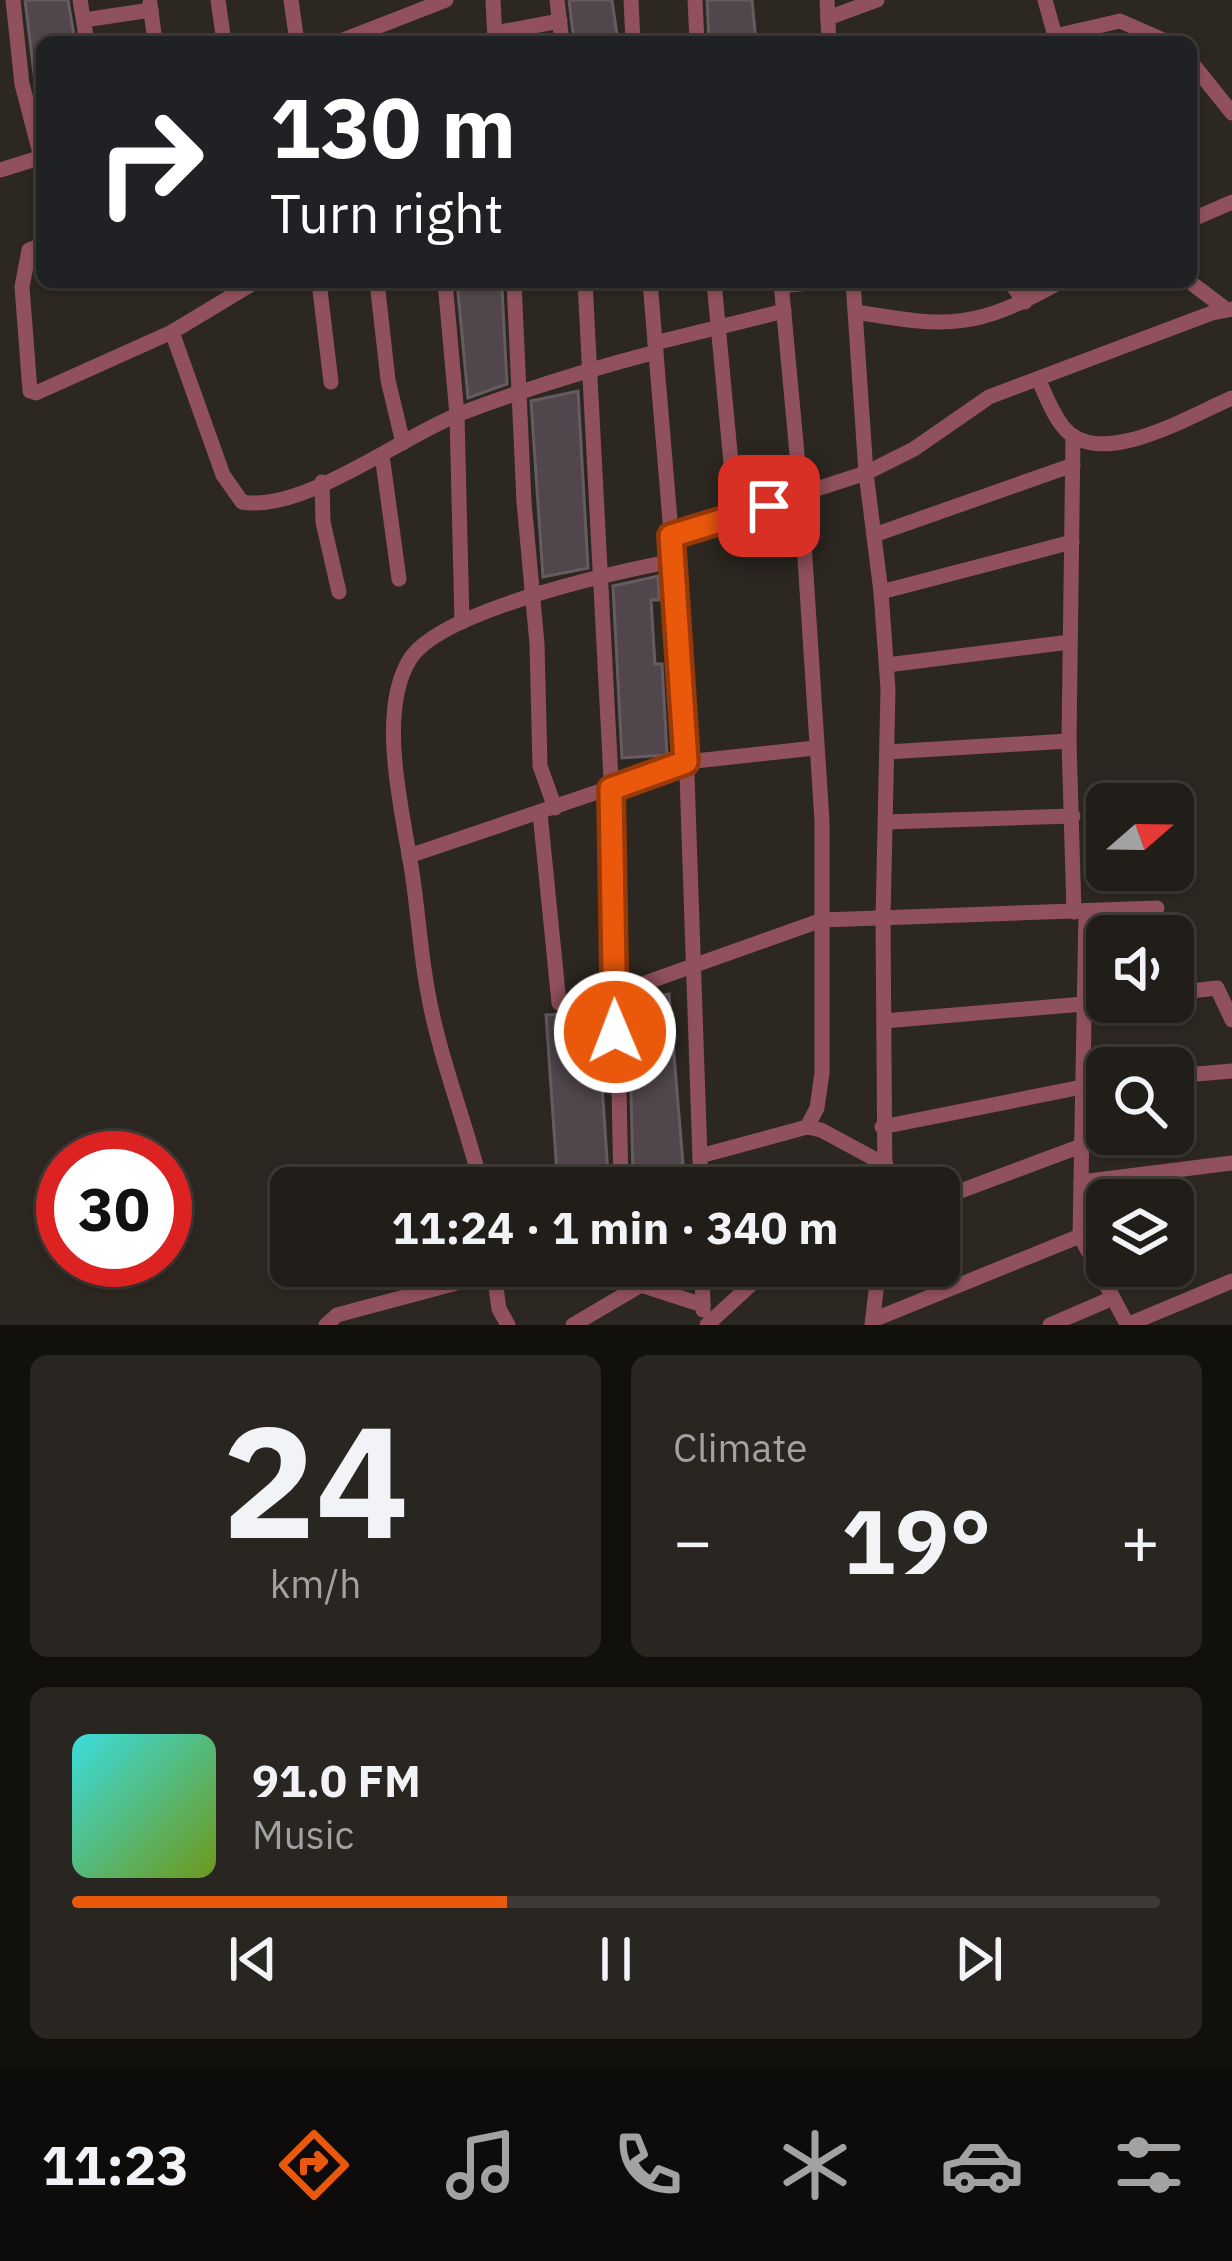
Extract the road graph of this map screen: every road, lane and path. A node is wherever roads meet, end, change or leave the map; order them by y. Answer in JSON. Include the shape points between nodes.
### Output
{"nodes":[{"id":1,"x":14,"y":0,"type":"edge"},
{"id":2,"x":80,"y":0,"type":"edge"},
{"id":3,"x":218,"y":0,"type":"edge"},
{"id":4,"x":291,"y":0,"type":"edge"},
{"id":5,"x":493,"y":0,"type":"edge"},
{"id":6,"x":557,"y":0,"type":"edge"},
{"id":7,"x":631,"y":0,"type":"edge"},
{"id":8,"x":695,"y":0,"type":"edge"},
{"id":9,"x":877,"y":0,"type":"edge"},
{"id":10,"x":1045,"y":0,"type":"edge"},
{"id":11,"x":437,"y":2,"type":"edge"},
{"id":12,"x":150,"y":5,"type":"edge"},
{"id":13,"x":828,"y":9,"type":"edge"},
{"id":14,"x":84,"y":20,"type":"junction"},
{"id":15,"x":560,"y":21,"type":"junction"},
{"id":16,"x":87,"y":36,"type":"edge"},
{"id":17,"x":154,"y":36,"type":"edge"},
{"id":18,"x":223,"y":36,"type":"edge"},
{"id":19,"x":296,"y":36,"type":"edge"},
{"id":20,"x":357,"y":36,"type":"edge"},
{"id":21,"x":495,"y":36,"type":"edge"},
{"id":22,"x":499,"y":36,"type":"edge"},
{"id":23,"x":561,"y":36,"type":"edge"},
{"id":24,"x":633,"y":36,"type":"edge"},
{"id":25,"x":697,"y":36,"type":"edge"},
{"id":26,"x":1054,"y":36,"type":"edge"},
{"id":27,"x":1066,"y":36,"type":"edge"},
{"id":28,"x":1154,"y":36,"type":"edge"},
{"id":29,"x":1197,"y":70,"type":"edge"},
{"id":30,"x":1231,"y":108,"type":"edge"},
{"id":31,"x":36,"y":138,"type":"edge"},
{"id":32,"x":36,"y":159,"type":"edge"},
{"id":33,"x":0,"y":170,"type":"edge"},
{"id":34,"x":1232,"y":202,"type":"edge"},
{"id":35,"x":1197,"y":217,"type":"edge"},
{"id":36,"x":36,"y":247,"type":"edge"},
{"id":37,"x":1197,"y":287,"type":"edge"},
{"id":38,"x":245,"y":288,"type":"edge"},
{"id":39,"x":320,"y":288,"type":"edge"},
{"id":40,"x":378,"y":288,"type":"edge"},
{"id":41,"x":446,"y":288,"type":"edge"},
{"id":42,"x":514,"y":288,"type":"edge"},
{"id":43,"x":585,"y":288,"type":"edge"},
{"id":44,"x":651,"y":288,"type":"edge"},
{"id":45,"x":715,"y":288,"type":"edge"},
{"id":46,"x":781,"y":288,"type":"edge"},
{"id":47,"x":854,"y":288,"type":"edge"},
{"id":48,"x":1014,"y":288,"type":"edge"},
{"id":49,"x":1048,"y":288,"type":"edge"},
{"id":50,"x":1025,"y":302,"type":"junction"},
{"id":51,"x":1230,"y":309,"type":"edge"},
{"id":52,"x":784,"y":311,"type":"junction"},
{"id":53,"x":856,"y":312,"type":"junction"},
{"id":54,"x":718,"y":328,"type":"junction"},
{"id":55,"x":172,"y":332,"type":"junction"},
{"id":56,"x":656,"y":347,"type":"junction"},
{"id":57,"x":591,"y":369,"type":"junction"},
{"id":58,"x":1038,"y":379,"type":"junction"},
{"id":59,"x":331,"y":382,"type":"dead end"},
{"id":60,"x":519,"y":394,"type":"junction"},
{"id":61,"x":1232,"y":398,"type":"edge"},
{"id":62,"x":457,"y":415,"type":"junction"},
{"id":63,"x":1073,"y":436,"type":"junction"},
{"id":64,"x":403,"y":443,"type":"junction"},
{"id":65,"x":382,"y":455,"type":"junction"},
{"id":66,"x":1073,"y":465,"type":"junction"},
{"id":67,"x":866,"y":472,"type":"junction"},
{"id":68,"x":322,"y":482,"type":"junction"},
{"id":69,"x":801,"y":496,"type":"junction"},
{"id":70,"x":736,"y":516,"type":"junction"},
{"id":71,"x":874,"y":535,"type":"junction"},
{"id":72,"x":671,"y":536,"type":"junction"},
{"id":73,"x":1072,"y":542,"type":"junction"},
{"id":74,"x":673,"y":561,"type":"junction"},
{"id":75,"x":601,"y":575,"type":"junction"},
{"id":76,"x":399,"y":579,"type":"dead end"},
{"id":77,"x":339,"y":592,"type":"dead end"},
{"id":78,"x":881,"y":592,"type":"junction"},
{"id":79,"x":533,"y":598,"type":"junction"},
{"id":80,"x":462,"y":622,"type":"junction"},
{"id":81,"x":1070,"y":642,"type":"junction"},
{"id":82,"x":886,"y":664,"type":"junction"},
{"id":83,"x":1069,"y":741,"type":"junction"},
{"id":84,"x":815,"y":748,"type":"junction"},
{"id":85,"x":887,"y":752,"type":"junction"},
{"id":86,"x":686,"y":762,"type":"junction"},
{"id":87,"x":611,"y":789,"type":"junction"},
{"id":88,"x":547,"y":810,"type":"junction"},
{"id":89,"x":1073,"y":816,"type":"junction"},
{"id":90,"x":886,"y":823,"type":"junction"},
{"id":91,"x":409,"y":856,"type":"junction"},
{"id":92,"x":1157,"y":908,"type":"dead end"},
{"id":93,"x":1080,"y":912,"type":"junction"},
{"id":94,"x":822,"y":920,"type":"junction"},
{"id":95,"x":883,"y":920,"type":"junction"},
{"id":96,"x":694,"y":963,"type":"junction"},
{"id":97,"x":1194,"y":991,"type":"edge"},
{"id":98,"x":614,"y":994,"type":"junction"},
{"id":99,"x":1084,"y":1004,"type":"junction"},
{"id":100,"x":1232,"y":1020,"type":"edge"},
{"id":101,"x":884,"y":1021,"type":"junction"},
{"id":102,"x":1232,"y":1071,"type":"edge"},
{"id":103,"x":1194,"y":1074,"type":"edge"},
{"id":104,"x":1082,"y":1084,"type":"junction"},
{"id":105,"x":1086,"y":1084,"type":"edge"},
{"id":106,"x":807,"y":1127,"type":"junction"},
{"id":107,"x":882,"y":1127,"type":"junction"},
{"id":108,"x":1082,"y":1146,"type":"junction"},
{"id":109,"x":1232,"y":1163,"type":"edge"},
{"id":110,"x":886,"y":1165,"type":"joint"},
{"id":111,"x":476,"y":1167,"type":"edge"},
{"id":112,"x":620,"y":1167,"type":"edge"},
{"id":113,"x":700,"y":1167,"type":"edge"},
{"id":114,"x":712,"y":1167,"type":"edge"},
{"id":115,"x":1081,"y":1181,"type":"junction"},
{"id":116,"x":960,"y":1191,"type":"edge"},
{"id":117,"x":1080,"y":1235,"type":"junction"},
{"id":118,"x":1232,"y":1281,"type":"edge"},
{"id":119,"x":433,"y":1287,"type":"edge"},
{"id":120,"x":498,"y":1287,"type":"edge"},
{"id":121,"x":638,"y":1287,"type":"edge"},
{"id":122,"x":643,"y":1287,"type":"edge"},
{"id":123,"x":703,"y":1287,"type":"edge"},
{"id":124,"x":748,"y":1287,"type":"edge"},
{"id":125,"x":877,"y":1287,"type":"edge"},
{"id":126,"x":1113,"y":1298,"type":"junction"},
{"id":127,"x":703,"y":1305,"type":"junction"},
{"id":128,"x":873,"y":1323,"type":"edge"},
{"id":129,"x":1127,"y":1324,"type":"edge"},
{"id":130,"x":326,"y":1325,"type":"edge"},
{"id":131,"x":508,"y":1325,"type":"edge"},
{"id":132,"x":573,"y":1325,"type":"edge"},
{"id":133,"x":705,"y":1325,"type":"edge"},
{"id":134,"x":1050,"y":1325,"type":"edge"}],
"edges":[{"from":1,"to":31,"type":"street"},
{"from":2,"to":14,"type":"street"},
{"from":3,"to":18,"type":"street"},
{"from":4,"to":19,"type":"street"},
{"from":5,"to":21,"type":"street"},
{"from":6,"to":15,"type":"street"},
{"from":7,"to":24,"type":"street"},
{"from":8,"to":25,"type":"street"},
{"from":9,"to":13,"type":"street"},
{"from":10,"to":26,"type":"street"},
{"from":11,"to":20,"type":"street"},
{"from":12,"to":14,"type":"street"},
{"from":12,"to":17,"type":"street"},
{"from":14,"to":16,"type":"street"},
{"from":15,"to":22,"type":"street"},
{"from":15,"to":23,"type":"street"},
{"from":27,"to":28,"type":"street","via":[[1120,21]]},
{"from":29,"to":30,"type":"street"},
{"from":32,"to":33,"type":"street"},
{"from":34,"to":35,"type":"street"},
{"from":36,"to":55,"type":"street","via":[[22,287],[30,391]]},
{"from":37,"to":51,"type":"street"},
{"from":38,"to":55,"type":"street"},
{"from":39,"to":59,"type":"street"},
{"from":40,"to":64,"type":"street"},
{"from":41,"to":62,"type":"street"},
{"from":42,"to":60,"type":"street"},
{"from":43,"to":57,"type":"street"},
{"from":44,"to":56,"type":"street"},
{"from":45,"to":54,"type":"street"},
{"from":46,"to":52,"type":"street"},
{"from":47,"to":53,"type":"street"},
{"from":48,"to":50,"type":"street"},
{"from":49,"to":50,"type":"street"},
{"from":50,"to":53,"type":"street","via":[[950,324]]},
{"from":51,"to":58,"type":"street"},
{"from":52,"to":54,"type":"street"},
{"from":52,"to":69,"type":"street"},
{"from":53,"to":67,"type":"street"},
{"from":54,"to":56,"type":"street"},
{"from":54,"to":70,"type":"street"},
{"from":55,"to":68,"type":"street","via":[[223,475],[242,502],[264,506]]},
{"from":56,"to":57,"type":"street"},
{"from":56,"to":72,"type":"street"},
{"from":57,"to":60,"type":"street"},
{"from":57,"to":75,"type":"street"},
{"from":58,"to":63,"type":"street"},
{"from":58,"to":67,"type":"street","via":[[989,397]]},
{"from":60,"to":62,"type":"street"},
{"from":60,"to":79,"type":"street"},
{"from":61,"to":63,"type":"street","via":[[1118,444]]},
{"from":62,"to":64,"type":"street"},
{"from":62,"to":80,"type":"street"},
{"from":63,"to":66,"type":"street"},
{"from":64,"to":65,"type":"street"},
{"from":65,"to":68,"type":"street"},
{"from":65,"to":76,"type":"street"},
{"from":66,"to":71,"type":"street"},
{"from":66,"to":73,"type":"street"},
{"from":67,"to":69,"type":"street"},
{"from":67,"to":71,"type":"street"},
{"from":68,"to":77,"type":"street"},
{"from":69,"to":70,"type":"street"},
{"from":69,"to":84,"type":"street"},
{"from":70,"to":72,"type":"street"},
{"from":71,"to":78,"type":"street"},
{"from":72,"to":74,"type":"street"},
{"from":73,"to":78,"type":"street"},
{"from":73,"to":81,"type":"street"},
{"from":74,"to":75,"type":"street"},
{"from":74,"to":86,"type":"street"},
{"from":75,"to":79,"type":"street"},
{"from":75,"to":87,"type":"street"},
{"from":78,"to":82,"type":"street"},
{"from":79,"to":80,"type":"street"},
{"from":79,"to":88,"type":"street"},
{"from":80,"to":91,"type":"street","via":[[409,660],[398,699],[394,776]]},
{"from":81,"to":82,"type":"street"},
{"from":81,"to":83,"type":"street"},
{"from":82,"to":85,"type":"street"},
{"from":83,"to":85,"type":"street"},
{"from":83,"to":89,"type":"street"},
{"from":84,"to":86,"type":"street"},
{"from":84,"to":94,"type":"street"},
{"from":85,"to":90,"type":"street"},
{"from":86,"to":87,"type":"street"},
{"from":86,"to":96,"type":"street"},
{"from":87,"to":88,"type":"street"},
{"from":87,"to":98,"type":"street"},
{"from":88,"to":91,"type":"street"},
{"from":88,"to":98,"type":"street","via":[[559,1003]]},
{"from":89,"to":90,"type":"street"},
{"from":89,"to":93,"type":"street"},
{"from":90,"to":95,"type":"street"},
{"from":91,"to":111,"type":"street","via":[[428,994]]},
{"from":92,"to":93,"type":"street"},
{"from":93,"to":95,"type":"street"},
{"from":93,"to":99,"type":"street"},
{"from":94,"to":95,"type":"street"},
{"from":94,"to":96,"type":"street"},
{"from":94,"to":106,"type":"street","via":[[822,1073]]},
{"from":95,"to":101,"type":"street"},
{"from":96,"to":98,"type":"street"},
{"from":96,"to":113,"type":"street"},
{"from":97,"to":100,"type":"street","via":[[1216,988]]},
{"from":98,"to":112,"type":"street"},
{"from":99,"to":101,"type":"street"},
{"from":99,"to":104,"type":"street"},
{"from":101,"to":107,"type":"street"},
{"from":102,"to":103,"type":"street"},
{"from":104,"to":105,"type":"street"},
{"from":104,"to":107,"type":"street"},
{"from":104,"to":108,"type":"street"},
{"from":106,"to":110,"type":"street"},
{"from":106,"to":114,"type":"street"},
{"from":107,"to":110,"type":"street"},
{"from":108,"to":115,"type":"street"},
{"from":108,"to":116,"type":"street"},
{"from":109,"to":115,"type":"street"},
{"from":115,"to":117,"type":"street"},
{"from":117,"to":126,"type":"street"},
{"from":117,"to":128,"type":"street"},
{"from":118,"to":129,"type":"street"},
{"from":119,"to":130,"type":"street"},
{"from":120,"to":131,"type":"street"},
{"from":121,"to":132,"type":"street"},
{"from":122,"to":127,"type":"street"},
{"from":123,"to":127,"type":"street"},
{"from":124,"to":133,"type":"street"},
{"from":125,"to":128,"type":"street"},
{"from":126,"to":129,"type":"street"},
{"from":126,"to":134,"type":"street"},
{"from":127,"to":133,"type":"street"}]}
